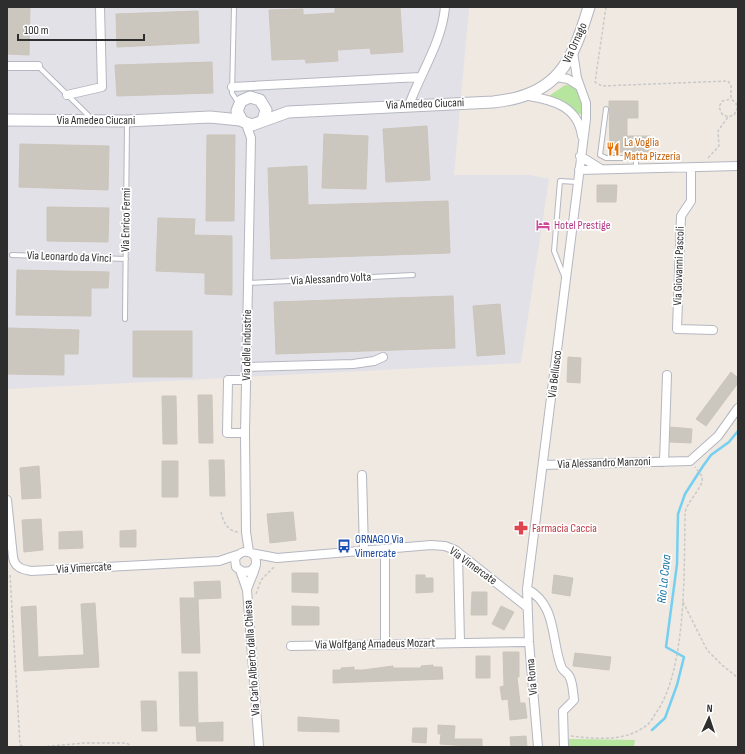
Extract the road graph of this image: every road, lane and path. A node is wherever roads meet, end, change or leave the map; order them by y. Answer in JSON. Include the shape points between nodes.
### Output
{"nodes":[{"id":1,"x":100,"y":7,"type":"edge"},
{"id":2,"x":234,"y":7,"type":"edge"},
{"id":3,"x":445,"y":7,"type":"edge"},
{"id":4,"x":589,"y":7,"type":"edge"},
{"id":5,"x":606,"y":7,"type":"edge"},
{"id":6,"x":573,"y":52,"type":"junction"},
{"id":7,"x":7,"y":66,"type":"edge"},
{"id":8,"x":38,"y":66,"type":"joint"},
{"id":9,"x":420,"y":77,"type":"junction"},
{"id":10,"x":556,"y":77,"type":"junction"},
{"id":11,"x":579,"y":86,"type":"junction"},
{"id":12,"x":232,"y":87,"type":"junction"},
{"id":13,"x":67,"y":95,"type":"junction"},
{"id":14,"x":529,"y":96,"type":"junction"},
{"id":15,"x":731,"y":99,"type":"junction"},
{"id":16,"x":264,"y":104,"type":"junction"},
{"id":17,"x":409,"y":104,"type":"junction"},
{"id":18,"x":239,"y":105,"type":"junction"},
{"id":19,"x":606,"y":109,"type":"dead end"},
{"id":20,"x":288,"y":112,"type":"junction"},
{"id":21,"x":210,"y":117,"type":"junction"},
{"id":22,"x":728,"y":117,"type":"junction"},
{"id":23,"x":7,"y":120,"type":"edge"},
{"id":24,"x":93,"y":120,"type":"junction"},
{"id":25,"x":127,"y":120,"type":"junction"},
{"id":26,"x":252,"y":122,"type":"junction"},
{"id":27,"x":582,"y":140,"type":"junction"},
{"id":28,"x":580,"y":156,"type":"junction"},
{"id":29,"x":738,"y":166,"type":"edge"},
{"id":30,"x":692,"y":168,"type":"junction"},
{"id":31,"x":707,"y":168,"type":"junction"},
{"id":32,"x":602,"y":169,"type":"junction"},
{"id":33,"x":578,"y":170,"type":"junction"},
{"id":34,"x":636,"y":170,"type":"junction"},
{"id":35,"x":577,"y":182,"type":"junction"},
{"id":36,"x":12,"y":255,"type":"dead end"},
{"id":37,"x":126,"y":259,"type":"junction"},
{"id":38,"x":413,"y":275,"type":"dead end"},
{"id":39,"x":566,"y":280,"type":"junction"},
{"id":40,"x":248,"y":283,"type":"junction"},
{"id":41,"x":125,"y":319,"type":"dead end"},
{"id":42,"x":713,"y":330,"type":"dead end"},
{"id":43,"x":383,"y":357,"type":"dead end"},
{"id":44,"x":246,"y":367,"type":"junction"},
{"id":45,"x":666,"y":375,"type":"dead end"},
{"id":46,"x":246,"y":380,"type":"junction"},
{"id":47,"x":738,"y":408,"type":"edge"},
{"id":48,"x":245,"y":433,"type":"junction"},
{"id":49,"x":664,"y":462,"type":"junction"},
{"id":50,"x":543,"y":465,"type":"junction"},
{"id":51,"x":695,"y":467,"type":"dead end"},
{"id":52,"x":362,"y":475,"type":"dead end"},
{"id":53,"x":7,"y":500,"type":"edge"},
{"id":54,"x":221,"y":512,"type":"dead end"},
{"id":55,"x":246,"y":532,"type":"junction"},
{"id":56,"x":385,"y":550,"type":"junction"},
{"id":57,"x":364,"y":551,"type":"junction"},
{"id":58,"x":250,"y":552,"type":"junction"},
{"id":59,"x":458,"y":553,"type":"junction"},
{"id":60,"x":237,"y":555,"type":"junction"},
{"id":61,"x":10,"y":558,"type":"edge"},
{"id":62,"x":219,"y":561,"type":"junction"},
{"id":63,"x":256,"y":565,"type":"junction"},
{"id":64,"x":238,"y":569,"type":"junction"},
{"id":65,"x":10,"y":574,"type":"dead end"},
{"id":66,"x":527,"y":589,"type":"junction"},
{"id":67,"x":247,"y":590,"type":"junction"},
{"id":68,"x":683,"y":602,"type":"junction"},
{"id":69,"x":527,"y":607,"type":"junction"},
{"id":70,"x":524,"y":642,"type":"dead end"},
{"id":71,"x":460,"y":643,"type":"junction"},
{"id":72,"x":385,"y":644,"type":"junction"},
{"id":73,"x":291,"y":646,"type":"dead end"},
{"id":74,"x":738,"y":678,"type":"edge"},
{"id":75,"x":564,"y":735,"type":"junction"},
{"id":76,"x":25,"y":747,"type":"edge"},
{"id":77,"x":42,"y":747,"type":"edge"},
{"id":78,"x":130,"y":747,"type":"edge"},
{"id":79,"x":259,"y":747,"type":"edge"},
{"id":80,"x":538,"y":747,"type":"edge"},
{"id":81,"x":564,"y":747,"type":"edge"}],
"edges":[{"from":1,"to":13,"type":"street","via":[[102,87]]},
{"from":2,"to":12,"type":"lane"},
{"from":3,"to":9,"type":"street","via":[[433,54]]},
{"from":4,"to":6,"type":"main road","name":"Via Ornago"},
{"from":5,"to":15,"type":"path","via":[[596,84],[602,86],[728,81]]},
{"from":6,"to":10,"type":"main road","name":"Via Ornago"},
{"from":6,"to":11,"type":"street","name":"Via Bellusco"},
{"from":7,"to":8,"type":"street"},
{"from":8,"to":13,"type":"lane"},
{"from":9,"to":12,"type":"street"},
{"from":9,"to":17,"type":"street"},
{"from":10,"to":11,"type":"street","via":[[568,79]]},
{"from":10,"to":14,"type":"main road","name":"Via Amedeo Ciucani"},
{"from":11,"to":27,"type":"street","name":"Via Bellusco","via":[[585,100],[586,111]]},
{"from":12,"to":18,"type":"lane","via":[[233,96]]},
{"from":13,"to":24,"type":"lane"},
{"from":14,"to":17,"type":"main road","name":"Via Amedeo Ciucani","via":[[493,102]]},
{"from":14,"to":27,"type":"street","name":"Via Bellusco","via":[[549,99],[565,106],[578,122]]},
{"from":15,"to":22,"type":"path","via":[[736,103],[737,109],[734,115]]},
{"from":15,"to":22,"type":"path","via":[[722,101],[719,107],[722,114]]},
{"from":16,"to":18,"type":"main road","name":"Via Amedeo Ciucani","via":[[259,98],[250,97]]},
{"from":16,"to":20,"type":"main road","name":"Via Amedeo Ciucani"},
{"from":16,"to":26,"type":"main road","via":[[266,113]]},
{"from":17,"to":20,"type":"main road","name":"Via Amedeo Ciucani"},
{"from":18,"to":21,"type":"main road","name":"Via Amedeo Ciucani"},
{"from":18,"to":26,"type":"main road","via":[[237,112]]},
{"from":19,"to":34,"type":"lane","via":[[600,155],[606,158],[636,158]]},
{"from":20,"to":26,"type":"main road","name":"Via Amedeo Ciucani"},
{"from":21,"to":25,"type":"main road","name":"Via Amedeo Ciucani"},
{"from":21,"to":26,"type":"main road","name":"Via Amedeo Ciucani"},
{"from":22,"to":31,"type":"path","via":[[720,127],[719,146],[709,156]]},
{"from":23,"to":24,"type":"main road","name":"Via Amedeo Ciucani"},
{"from":24,"to":25,"type":"main road","name":"Via Amedeo Ciucani"},
{"from":25,"to":37,"type":"lane","name":"Via Enrico Fermi"},
{"from":26,"to":40,"type":"street","name":"Via delle Industrie"},
{"from":27,"to":28,"type":"street","name":"Via Bellusco"},
{"from":28,"to":32,"type":"street"},
{"from":28,"to":33,"type":"street","name":"Via Bellusco"},
{"from":29,"to":31,"type":"street"},
{"from":30,"to":31,"type":"street"},
{"from":30,"to":34,"type":"street"},
{"from":30,"to":42,"type":"street","name":"Via Giovanni Pascoli","via":[[691,200],[681,216],[676,329]]},
{"from":32,"to":33,"type":"street"},
{"from":32,"to":34,"type":"street"},
{"from":33,"to":35,"type":"street","name":"Via Bellusco"},
{"from":35,"to":39,"type":"street","name":"Via Bellusco"},
{"from":35,"to":39,"type":"lane","via":[[560,181],[554,251]]},
{"from":36,"to":37,"type":"lane","name":"Via Leonardo da Vinci"},
{"from":37,"to":41,"type":"lane","name":"Via Enrico Fermi"},
{"from":38,"to":40,"type":"lane","name":"Via Alessandro Volta"},
{"from":39,"to":50,"type":"street","name":"Via Bellusco"},
{"from":40,"to":44,"type":"street","name":"Via delle Industrie"},
{"from":43,"to":44,"type":"street","via":[[352,364]]},
{"from":44,"to":46,"type":"street","name":"Via delle Industrie"},
{"from":45,"to":49,"type":"street","name":"Via Alessandro Manzoni"},
{"from":46,"to":48,"type":"street","name":"Via delle Industrie"},
{"from":46,"to":48,"type":"street","via":[[228,380],[227,433]]},
{"from":47,"to":49,"type":"street","name":"Via Alessandro Manzoni","via":[[718,436],[690,461]]},
{"from":48,"to":55,"type":"street","name":"Via delle Industrie"},
{"from":49,"to":50,"type":"street","name":"Via Alessandro Manzoni"},
{"from":50,"to":66,"type":"street","name":"Via Bellusco"},
{"from":51,"to":68,"type":"path","via":[[702,478],[702,484],[685,510]]},
{"from":52,"to":57,"type":"street"},
{"from":53,"to":61,"type":"street","name":"Via Vimercate"},
{"from":54,"to":55,"type":"path","via":[[226,525],[235,532]]},
{"from":55,"to":58,"type":"street","name":"Via delle Industrie"},
{"from":56,"to":57,"type":"street","name":"Via Vimercate"},
{"from":56,"to":59,"type":"street","name":"Via Vimercate","via":[[440,545]]},
{"from":56,"to":72,"type":"street"},
{"from":57,"to":58,"type":"street","name":"Via Vimercate","via":[[277,558]]},
{"from":58,"to":60,"type":"street"},
{"from":58,"to":63,"type":"street","via":[[256,559]]},
{"from":59,"to":69,"type":"street","name":"Via Vimercate"},
{"from":59,"to":71,"type":"street"},
{"from":60,"to":62,"type":"street","name":"Via Vimercate"},
{"from":60,"to":64,"type":"street","via":[[235,561]]},
{"from":61,"to":62,"type":"street","name":"Via Vimercate","via":[[19,569],[31,571]]},
{"from":62,"to":64,"type":"street","name":"Via Vimercate"},
{"from":63,"to":64,"type":"street","via":[[249,572]]},
{"from":63,"to":67,"type":"street"},
{"from":64,"to":67,"type":"street","name":"Via Carlo Alberto dalla Chiesa"},
{"from":65,"to":76,"type":"path","via":[[20,745]]},
{"from":66,"to":69,"type":"street","name":"Via Bellusco"},
{"from":66,"to":75,"type":"street","via":[[536,594],[546,608],[561,668],[570,677],[574,700],[563,711]]},
{"from":67,"to":79,"type":"street","name":"Via Carlo Alberto dalla Chiesa"},
{"from":68,"to":74,"type":"path","via":[[707,650]]},
{"from":68,"to":75,"type":"path","via":[[669,688],[661,707],[649,724],[639,731],[614,738]]},
{"from":69,"to":80,"type":"street","name":"Via Roma"},
{"from":70,"to":71,"type":"street","name":"Via Wolfgang Amadeus Mozart"},
{"from":71,"to":72,"type":"street","name":"Via Wolfgang Amadeus Mozart"},
{"from":72,"to":73,"type":"street","name":"Via Wolfgang Amadeus Mozart"},
{"from":75,"to":81,"type":"street"},
{"from":77,"to":78,"type":"path","via":[[84,743],[126,743]]}]}
